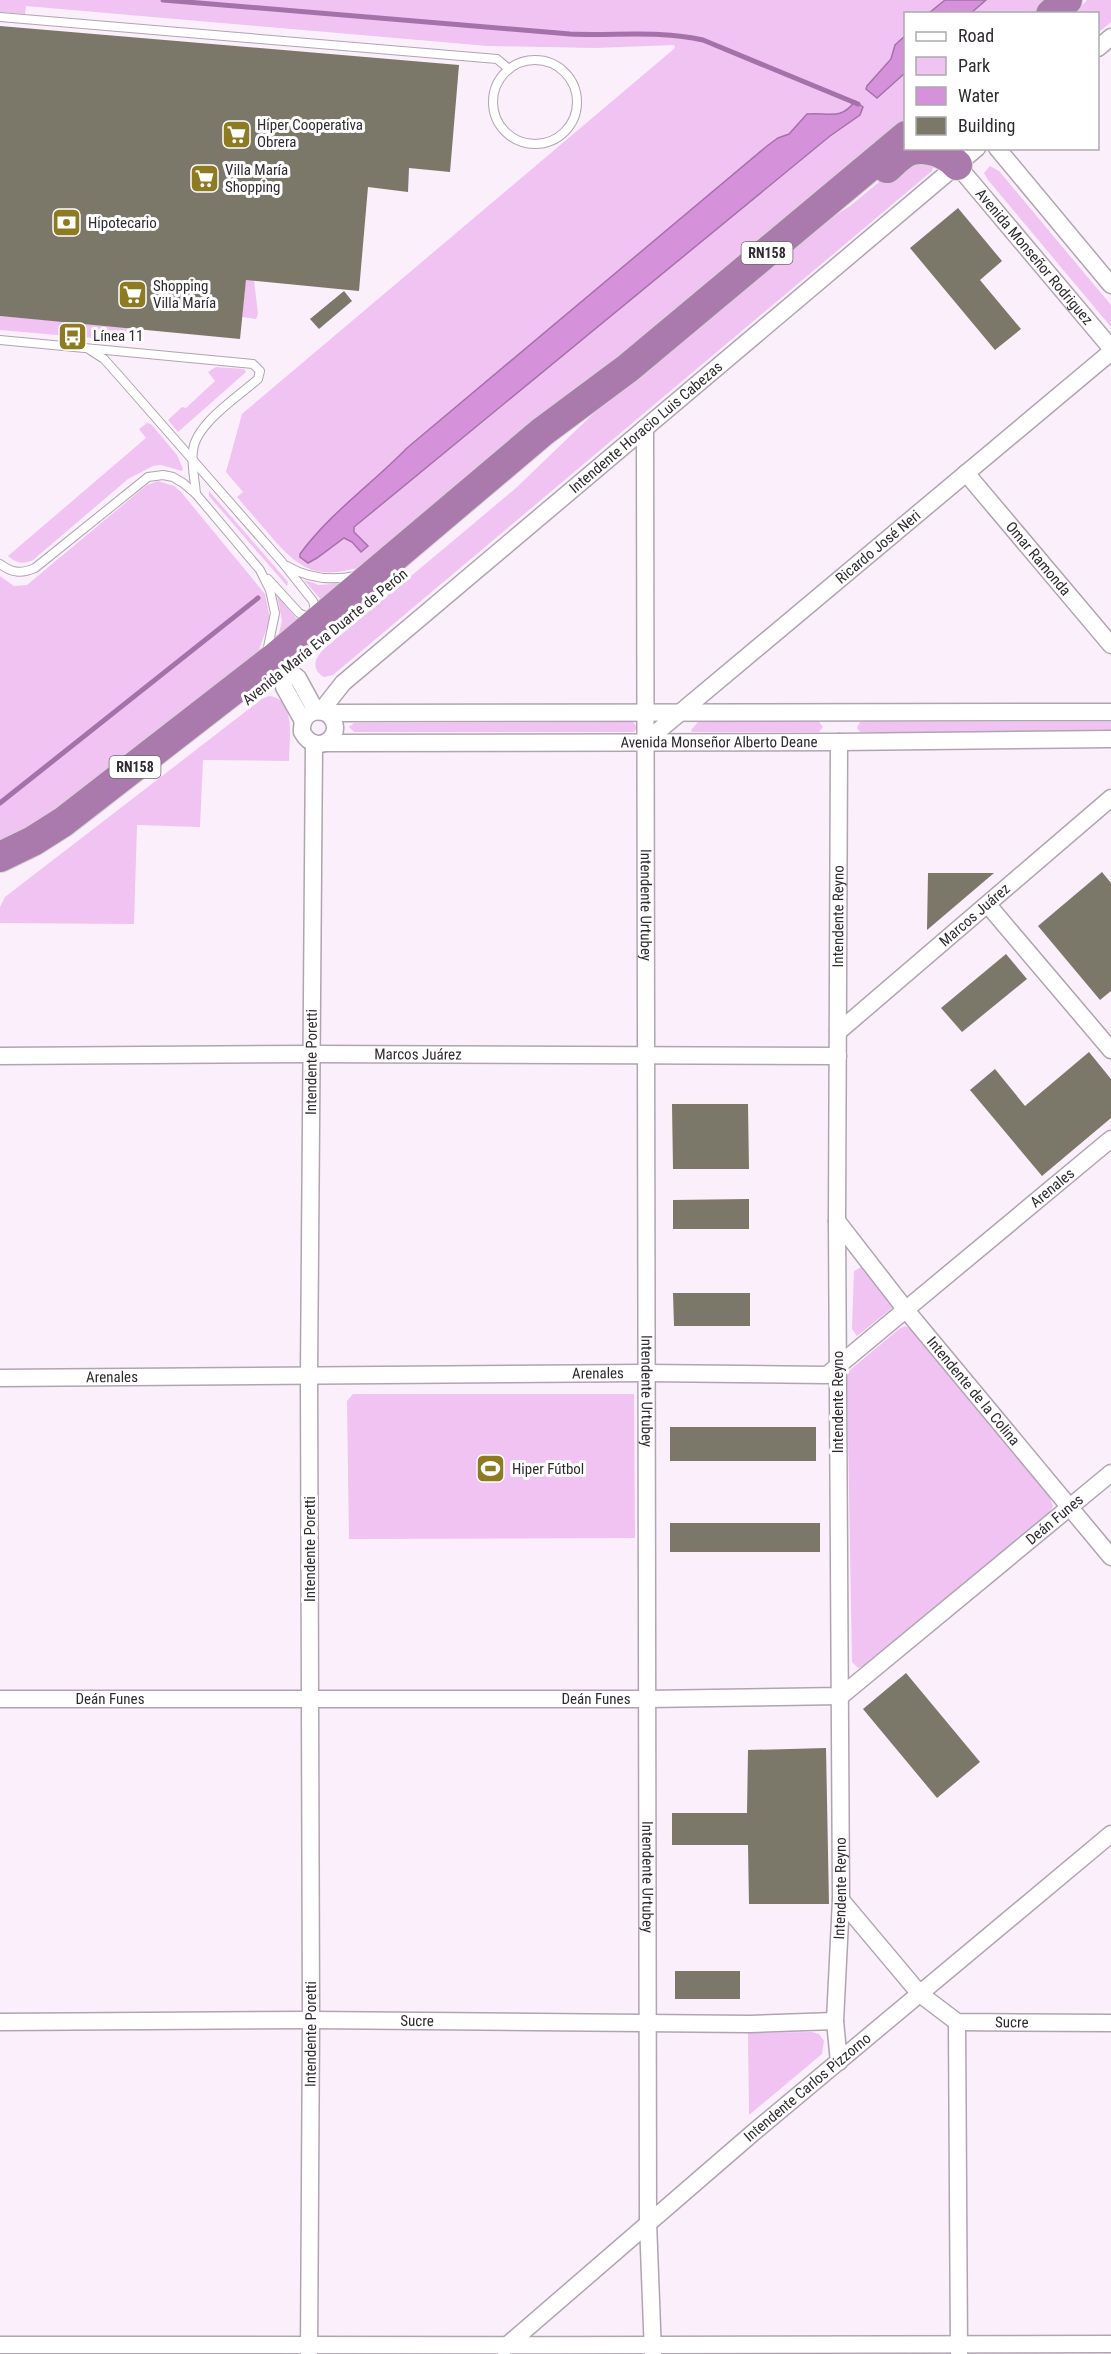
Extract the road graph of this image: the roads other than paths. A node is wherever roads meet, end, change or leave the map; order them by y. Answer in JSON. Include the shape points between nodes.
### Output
{"nodes":[{"id":1,"x":1067,"y":0,"type":"edge"},
{"id":2,"x":1080,"y":0,"type":"edge"},
{"id":3,"x":1053,"y":12,"type":"edge"},
{"id":4,"x":1070,"y":12,"type":"edge"},
{"id":5,"x":0,"y":17,"type":"edge"},
{"id":6,"x":1111,"y":37,"type":"edge"},
{"id":7,"x":1099,"y":47,"type":"edge"},
{"id":8,"x":509,"y":69,"type":"junction"},
{"id":9,"x":904,"y":150,"type":"edge"},
{"id":10,"x":930,"y":150,"type":"edge"},
{"id":11,"x":999,"y":150,"type":"edge"},
{"id":12,"x":967,"y":157,"type":"edge"},
{"id":13,"x":1111,"y":285,"type":"edge"},
{"id":14,"x":0,"y":340,"type":"edge"},
{"id":15,"x":90,"y":350,"type":"junction"},
{"id":16,"x":1111,"y":350,"type":"edge"},
{"id":17,"x":628,"y":368,"type":"junction"},
{"id":18,"x":645,"y":428,"type":"junction"},
{"id":19,"x":193,"y":461,"type":"junction"},
{"id":20,"x":966,"y":473,"type":"junction"},
{"id":21,"x":196,"y":494,"type":"junction"},
{"id":22,"x":282,"y":562,"type":"junction"},
{"id":23,"x":0,"y":564,"type":"edge"},
{"id":24,"x":382,"y":568,"type":"junction"},
{"id":25,"x":260,"y":570,"type":"junction"},
{"id":26,"x":320,"y":626,"type":"junction"},
{"id":27,"x":1111,"y":645,"type":"edge"},
{"id":28,"x":275,"y":664,"type":"junction"},
{"id":29,"x":645,"y":712,"type":"junction"},
{"id":30,"x":681,"y":712,"type":"junction"},
{"id":31,"x":1111,"y":712,"type":"edge"},
{"id":32,"x":316,"y":714,"type":"junction"},
{"id":33,"x":1111,"y":739,"type":"edge"},
{"id":34,"x":645,"y":742,"type":"junction"},
{"id":35,"x":839,"y":742,"type":"junction"},
{"id":36,"x":320,"y":743,"type":"junction"},
{"id":37,"x":1111,"y":798,"type":"edge"},
{"id":38,"x":0,"y":857,"type":"edge"},
{"id":39,"x":0,"y":878,"type":"edge"},
{"id":40,"x":988,"y":905,"type":"junction"},
{"id":41,"x":838,"y":1032,"type":"junction"},
{"id":42,"x":1111,"y":1050,"type":"edge"},
{"id":43,"x":312,"y":1054,"type":"junction"},
{"id":44,"x":0,"y":1056,"type":"edge"},
{"id":45,"x":646,"y":1056,"type":"junction"},
{"id":46,"x":838,"y":1056,"type":"junction"},
{"id":47,"x":1111,"y":1139,"type":"edge"},
{"id":48,"x":837,"y":1221,"type":"junction"},
{"id":49,"x":906,"y":1310,"type":"junction"},
{"id":50,"x":838,"y":1366,"type":"junction"},
{"id":51,"x":646,"y":1373,"type":"junction"},
{"id":52,"x":309,"y":1375,"type":"junction"},
{"id":53,"x":0,"y":1378,"type":"edge"},
{"id":54,"x":1111,"y":1473,"type":"edge"},
{"id":55,"x":1069,"y":1508,"type":"junction"},
{"id":56,"x":1111,"y":1557,"type":"edge"},
{"id":57,"x":841,"y":1696,"type":"junction"},
{"id":58,"x":0,"y":1699,"type":"edge"},
{"id":59,"x":647,"y":1699,"type":"junction"},
{"id":60,"x":310,"y":1700,"type":"junction"},
{"id":61,"x":1111,"y":1834,"type":"edge"},
{"id":62,"x":840,"y":1900,"type":"junction"},
{"id":63,"x":920,"y":1994,"type":"junction"},
{"id":64,"x":311,"y":2020,"type":"junction"},
{"id":65,"x":835,"y":2021,"type":"junction"},
{"id":66,"x":0,"y":2022,"type":"edge"},
{"id":67,"x":957,"y":2022,"type":"junction"},
{"id":68,"x":647,"y":2023,"type":"junction"},
{"id":69,"x":1111,"y":2023,"type":"edge"},
{"id":70,"x":839,"y":2062,"type":"junction"},
{"id":71,"x":648,"y":2222,"type":"junction"},
{"id":72,"x":1111,"y":2344,"type":"edge"},
{"id":73,"x":0,"y":2345,"type":"edge"},
{"id":74,"x":502,"y":2349,"type":"edge"},
{"id":75,"x":653,"y":2349,"type":"edge"},
{"id":76,"x":959,"y":2349,"type":"edge"},
{"id":77,"x":309,"y":2351,"type":"edge"}],
"edges":[{"from":1,"to":3,"type":"highway"},
{"from":2,"to":4,"type":"highway"},
{"from":5,"to":8,"type":"lane","via":[[498,59]]},
{"from":6,"to":7,"type":"street"},
{"from":8,"to":8,"type":"lane","via":[[494,93],[497,121],[506,133],[530,144],[556,139],[574,119],[576,92],[570,80],[550,63],[536,60]]},
{"from":9,"to":17,"type":"highway","name":"Avenida María Eva Duarte de Perón","number":"RN158","via":[[788,235]]},
{"from":10,"to":12,"type":"highway"},
{"from":11,"to":13,"type":"street"},
{"from":12,"to":16,"type":"street","name":"Avenida Monseñor Rodriguez"},
{"from":12,"to":18,"type":"street","name":"Intendente Horacio Luis Cabezas"},
{"from":14,"to":15,"type":"lane"},
{"from":15,"to":19,"type":"lane","via":[[104,359]]},
{"from":15,"to":19,"type":"lane","via":[[257,367],[258,379],[205,425],[194,445]]},
{"from":16,"to":20,"type":"street","name":"Ricardo José Neri"},
{"from":17,"to":24,"type":"highway","name":"Avenida María Eva Duarte de Perón","number":"RN158","via":[[542,432]]},
{"from":17,"to":28,"type":"highway","name":"Avenida María Eva Duarte de Perón","number":"RN158","via":[[508,488]]},
{"from":18,"to":29,"type":"street","name":"Intendente Urtubey"},
{"from":18,"to":32,"type":"street","name":"Intendente Horacio Luis Cabezas","via":[[343,683]]},
{"from":19,"to":21,"type":"lane"},
{"from":19,"to":22,"type":"lane"},
{"from":20,"to":27,"type":"street","name":"Omar Ramonda"},
{"from":20,"to":30,"type":"street","name":"Ricardo José Neri"},
{"from":21,"to":23,"type":"lane","via":[[173,477],[148,477],[35,568],[15,572]]},
{"from":21,"to":25,"type":"lane"},
{"from":22,"to":24,"type":"lane","via":[[304,575],[330,579]]},
{"from":22,"to":26,"type":"lane","via":[[313,601]]},
{"from":24,"to":26,"type":"highway","name":"Avenida María Eva Duarte de Perón","number":"RN158"},
{"from":25,"to":26,"type":"lane","via":[[299,613]]},
{"from":25,"to":28,"type":"lane","via":[[275,613],[271,639]]},
{"from":26,"to":28,"type":"highway","name":"Avenida María Eva Duarte de Perón","number":"RN158"},
{"from":28,"to":32,"type":"street","via":[[298,678]]},
{"from":28,"to":38,"type":"highway","name":"Avenida María Eva Duarte de Perón","number":"RN158","via":[[71,816]]},
{"from":28,"to":39,"type":"highway","name":"Avenida María Eva Duarte de Perón","number":"RN158","via":[[117,806]]},
{"from":29,"to":30,"type":"street","name":"Avenida Monseñor Alberto Deane"},
{"from":29,"to":32,"type":"street","name":"Avenida Monseñor Alberto Deane"},
{"from":29,"to":34,"type":"street","name":"Intendente Urtubey"},
{"from":30,"to":31,"type":"street","name":"Avenida Monseñor Alberto Deane"},
{"from":30,"to":34,"type":"street","name":"Ricardo José Neri"},
{"from":32,"to":36,"type":"street","via":[[302,732],[309,741]]},
{"from":32,"to":36,"type":"street","via":[[330,716],[335,725],[333,735]]},
{"from":33,"to":35,"type":"street","name":"Avenida Monseñor Alberto Deane"},
{"from":34,"to":35,"type":"street","name":"Avenida Monseñor Alberto Deane"},
{"from":34,"to":36,"type":"street","name":"Avenida Monseñor Alberto Deane"},
{"from":34,"to":45,"type":"street","name":"Intendente Urtubey"},
{"from":35,"to":41,"type":"street","name":"Intendente Reyno"},
{"from":36,"to":43,"type":"street","name":"Intendente Poretti"},
{"from":37,"to":40,"type":"street","name":"Marcos Juárez"},
{"from":40,"to":41,"type":"street","name":"Marcos Juárez"},
{"from":40,"to":42,"type":"street"},
{"from":41,"to":46,"type":"street","name":"Intendente Reyno"},
{"from":43,"to":44,"type":"street","name":"Marcos Juárez"},
{"from":43,"to":45,"type":"street","name":"Marcos Juárez"},
{"from":43,"to":52,"type":"street","name":"Intendente Poretti"},
{"from":45,"to":46,"type":"street","name":"Marcos Juárez"},
{"from":45,"to":51,"type":"street","name":"Intendente Urtubey"},
{"from":46,"to":48,"type":"street","name":"Intendente Reyno"},
{"from":47,"to":49,"type":"street","name":"Arenales"},
{"from":48,"to":49,"type":"street","name":"Intendente de la Colina"},
{"from":48,"to":50,"type":"street","name":"Intendente Reyno"},
{"from":49,"to":50,"type":"street","name":"Arenales"},
{"from":49,"to":55,"type":"street","name":"Intendente de la Colina"},
{"from":50,"to":51,"type":"street","name":"Arenales","via":[[827,1375]]},
{"from":50,"to":57,"type":"street","name":"Intendente Reyno"},
{"from":51,"to":52,"type":"street","name":"Arenales"},
{"from":51,"to":59,"type":"street","name":"Intendente Urtubey"},
{"from":52,"to":53,"type":"street","name":"Arenales"},
{"from":52,"to":60,"type":"street","name":"Intendente Poretti"},
{"from":54,"to":55,"type":"street","name":"Deán Funes"},
{"from":55,"to":56,"type":"street","name":"Intendente de la Colina"},
{"from":55,"to":57,"type":"street","name":"Deán Funes"},
{"from":57,"to":59,"type":"street","name":"Deán Funes"},
{"from":57,"to":62,"type":"street","name":"Intendente Reyno"},
{"from":58,"to":60,"type":"street","name":"Deán Funes"},
{"from":59,"to":60,"type":"street","name":"Deán Funes"},
{"from":59,"to":68,"type":"street","name":"Intendente Urtubey"},
{"from":60,"to":64,"type":"street","name":"Intendente Poretti"},
{"from":61,"to":63,"type":"street","name":"Intendente Carlos Pizzorno"},
{"from":62,"to":63,"type":"street"},
{"from":62,"to":65,"type":"street","name":"Intendente Reyno"},
{"from":63,"to":67,"type":"street"},
{"from":63,"to":70,"type":"street","name":"Intendente Carlos Pizzorno"},
{"from":64,"to":66,"type":"street","name":"Sucre"},
{"from":64,"to":68,"type":"street","name":"Sucre"},
{"from":64,"to":77,"type":"street","name":"Intendente Poretti"},
{"from":65,"to":68,"type":"street","name":"Sucre"},
{"from":65,"to":70,"type":"street","name":"Intendente Reyno"},
{"from":67,"to":69,"type":"street","name":"Sucre"},
{"from":67,"to":76,"type":"street"},
{"from":68,"to":71,"type":"street","name":"Intendente Urtubey"},
{"from":70,"to":71,"type":"street","name":"Intendente Carlos Pizzorno"},
{"from":71,"to":74,"type":"street","name":"Intendente Carlos Pizzorno"},
{"from":71,"to":75,"type":"street","name":"Intendente Urtubey"},
{"from":72,"to":76,"type":"street"},
{"from":73,"to":77,"type":"street"},
{"from":74,"to":75,"type":"street"},
{"from":74,"to":77,"type":"street"},
{"from":75,"to":76,"type":"street"}]}
